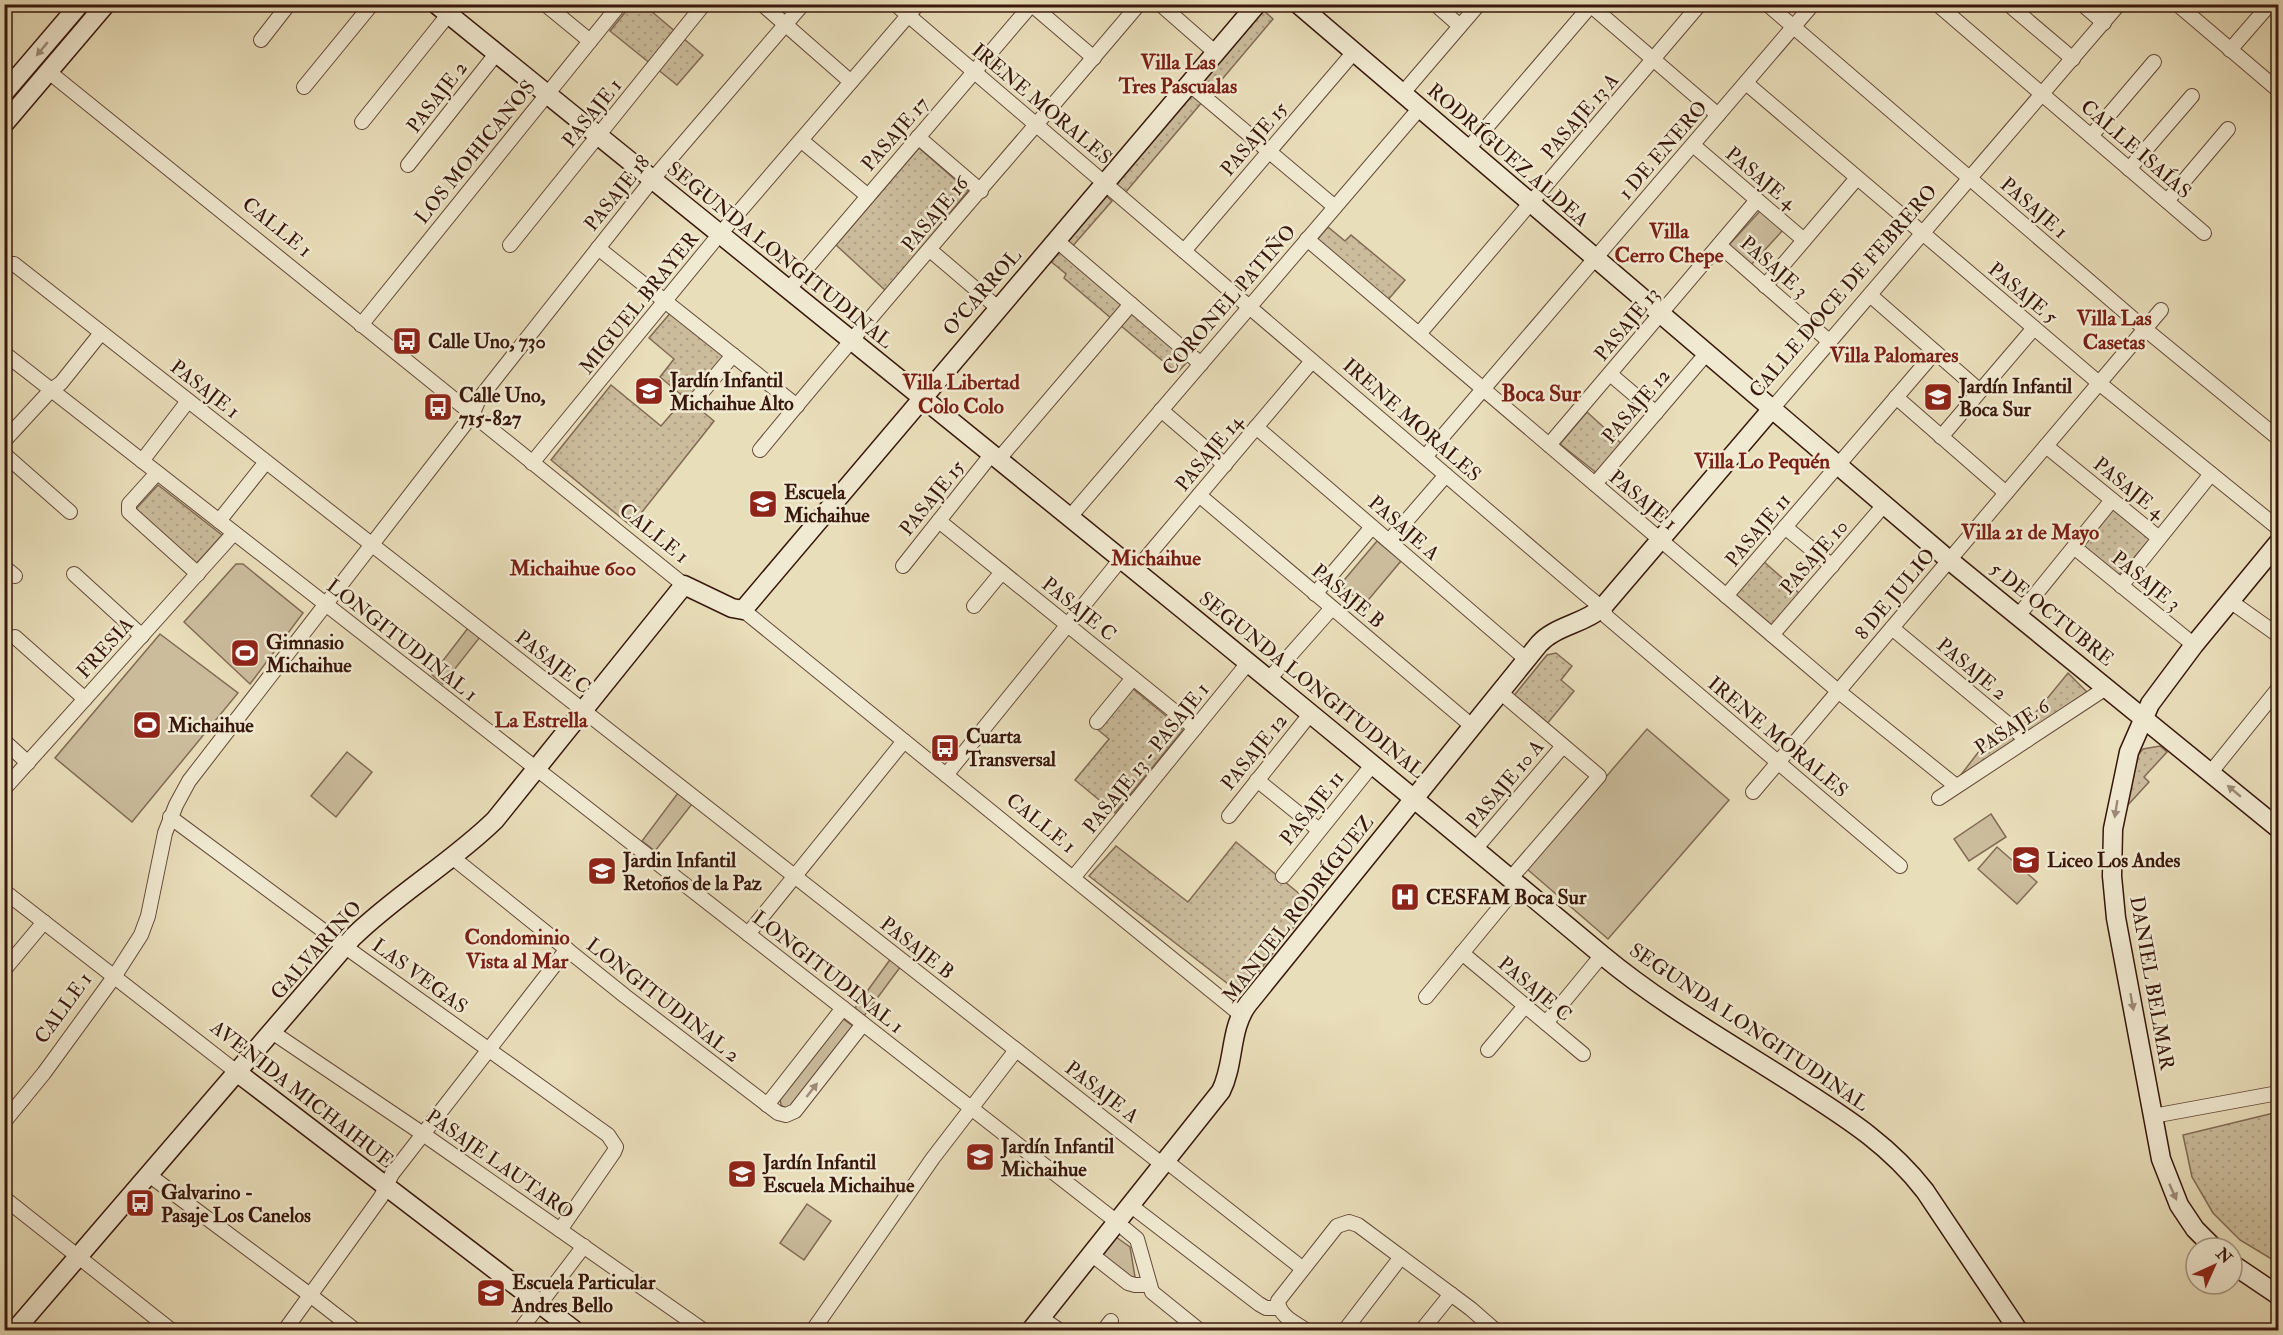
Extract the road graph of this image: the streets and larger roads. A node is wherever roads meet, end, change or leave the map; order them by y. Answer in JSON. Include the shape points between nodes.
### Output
{"nodes":[{"id":1,"x":80,"y":4,"type":"edge"},
{"id":2,"x":106,"y":4,"type":"edge"},
{"id":3,"x":289,"y":4,"type":"edge"},
{"id":4,"x":372,"y":4,"type":"edge"},
{"id":5,"x":545,"y":4,"type":"edge"},
{"id":6,"x":620,"y":4,"type":"edge"},
{"id":7,"x":704,"y":4,"type":"edge"},
{"id":8,"x":762,"y":4,"type":"edge"},
{"id":9,"x":803,"y":4,"type":"edge"},
{"id":10,"x":895,"y":4,"type":"edge"},
{"id":11,"x":918,"y":4,"type":"edge"},
{"id":12,"x":1140,"y":4,"type":"edge"},
{"id":13,"x":1160,"y":4,"type":"edge"},
{"id":14,"x":1257,"y":4,"type":"edge"},
{"id":15,"x":1298,"y":4,"type":"edge"},
{"id":16,"x":1435,"y":4,"type":"edge"},
{"id":17,"x":1479,"y":4,"type":"edge"},
{"id":18,"x":1700,"y":4,"type":"edge"},
{"id":19,"x":1767,"y":4,"type":"edge"},
{"id":20,"x":1814,"y":4,"type":"edge"},
{"id":21,"x":1937,"y":4,"type":"edge"},
{"id":22,"x":2008,"y":4,"type":"edge"},
{"id":23,"x":2082,"y":4,"type":"edge"},
{"id":24,"x":2120,"y":4,"type":"edge"},
{"id":25,"x":2178,"y":4,"type":"edge"},
{"id":26,"x":2270,"y":4,"type":"edge"},
{"id":27,"x":1032,"y":5,"type":"edge"},
{"id":28,"x":1591,"y":5,"type":"edge"},
{"id":29,"x":442,"y":10,"type":"edge"},
{"id":30,"x":908,"y":16,"type":"junction"},
{"id":31,"x":2104,"y":23,"type":"junction"},
{"id":32,"x":786,"y":25,"type":"junction"},
{"id":33,"x":1460,"y":26,"type":"junction"},
{"id":34,"x":1794,"y":28,"type":"junction"},
{"id":35,"x":261,"y":40,"type":"dead end"},
{"id":36,"x":590,"y":41,"type":"junction"},
{"id":37,"x":2230,"y":50,"type":"junction"},
{"id":38,"x":1354,"y":52,"type":"junction"},
{"id":39,"x":1216,"y":53,"type":"junction"},
{"id":40,"x":496,"y":54,"type":"junction"},
{"id":41,"x":1094,"y":58,"type":"junction"},
{"id":42,"x":2073,"y":59,"type":"junction"},
{"id":43,"x":1653,"y":60,"type":"junction"},
{"id":44,"x":2154,"y":62,"type":"dead end"},
{"id":45,"x":49,"y":72,"type":"junction"},
{"id":46,"x":974,"y":72,"type":"junction"},
{"id":47,"x":851,"y":82,"type":"junction"},
{"id":48,"x":1746,"y":83,"type":"junction"},
{"id":49,"x":1190,"y":84,"type":"junction"},
{"id":50,"x":304,"y":87,"type":"dead end"},
{"id":51,"x":2278,"y":90,"type":"edge"},
{"id":52,"x":4,"y":93,"type":"edge"},
{"id":53,"x":1402,"y":94,"type":"junction"},
{"id":54,"x":2042,"y":94,"type":"junction"},
{"id":55,"x":547,"y":95,"type":"junction"},
{"id":56,"x":2192,"y":96,"type":"dead end"},
{"id":57,"x":1419,"y":109,"type":"junction"},
{"id":58,"x":1718,"y":115,"type":"junction"},
{"id":59,"x":362,"y":122,"type":"dead end"},
{"id":60,"x":4,"y":124,"type":"edge"},
{"id":61,"x":1037,"y":125,"type":"junction"},
{"id":62,"x":2228,"y":129,"type":"dead end"},
{"id":63,"x":598,"y":136,"type":"junction"},
{"id":64,"x":2091,"y":136,"type":"junction"},
{"id":65,"x":918,"y":137,"type":"junction"},
{"id":66,"x":802,"y":141,"type":"junction"},
{"id":67,"x":1693,"y":145,"type":"junction"},
{"id":68,"x":1467,"y":150,"type":"junction"},
{"id":69,"x":1269,"y":152,"type":"junction"},
{"id":70,"x":408,"y":165,"type":"dead end"},
{"id":71,"x":2129,"y":169,"type":"junction"},
{"id":72,"x":1857,"y":178,"type":"junction"},
{"id":73,"x":1970,"y":179,"type":"junction"},
{"id":74,"x":652,"y":180,"type":"junction"},
{"id":75,"x":1105,"y":183,"type":"junction"},
{"id":76,"x":981,"y":191,"type":"junction"},
{"id":77,"x":868,"y":196,"type":"junction"},
{"id":78,"x":1758,"y":200,"type":"junction"},
{"id":79,"x":2167,"y":201,"type":"junction"},
{"id":80,"x":1530,"y":204,"type":"junction"},
{"id":81,"x":1335,"y":207,"type":"junction"},
{"id":82,"x":2204,"y":233,"type":"dead end"},
{"id":83,"x":1923,"y":234,"type":"junction"},
{"id":84,"x":720,"y":235,"type":"junction"},
{"id":85,"x":1307,"y":239,"type":"junction"},
{"id":86,"x":1056,"y":240,"type":"junction"},
{"id":87,"x":1804,"y":240,"type":"junction"},
{"id":88,"x":510,"y":245,"type":"dead end"},
{"id":89,"x":1719,"y":245,"type":"junction"},
{"id":90,"x":598,"y":248,"type":"junction"},
{"id":91,"x":930,"y":250,"type":"junction"},
{"id":92,"x":1184,"y":251,"type":"junction"},
{"id":93,"x":1595,"y":259,"type":"junction"},
{"id":94,"x":14,"y":264,"type":"dead end"},
{"id":95,"x":1765,"y":286,"type":"junction"},
{"id":96,"x":788,"y":290,"type":"junction"},
{"id":97,"x":1870,"y":295,"type":"junction"},
{"id":98,"x":665,"y":301,"type":"junction"},
{"id":99,"x":1131,"y":304,"type":"junction"},
{"id":100,"x":1249,"y":307,"type":"junction"},
{"id":101,"x":998,"y":308,"type":"junction"},
{"id":102,"x":2160,"y":310,"type":"dead end"},
{"id":103,"x":1660,"y":315,"type":"junction"},
{"id":104,"x":362,"y":325,"type":"junction"},
{"id":105,"x":2034,"y":328,"type":"junction"},
{"id":106,"x":2145,"y":329,"type":"junction"},
{"id":107,"x":101,"y":333,"type":"junction"},
{"id":108,"x":1419,"y":334,"type":"junction"},
{"id":109,"x":851,"y":341,"type":"junction"},
{"id":110,"x":1830,"y":342,"type":"junction"},
{"id":111,"x":1935,"y":352,"type":"junction"},
{"id":112,"x":4,"y":353,"type":"edge"},
{"id":113,"x":1706,"y":354,"type":"junction"},
{"id":114,"x":733,"y":355,"type":"junction"},
{"id":115,"x":1312,"y":361,"type":"junction"},
{"id":116,"x":1201,"y":364,"type":"junction"},
{"id":117,"x":1610,"y":374,"type":"junction"},
{"id":118,"x":2099,"y":383,"type":"junction"},
{"id":119,"x":1483,"y":389,"type":"junction"},
{"id":120,"x":51,"y":390,"type":"junction"},
{"id":121,"x":1980,"y":391,"type":"junction"},
{"id":122,"x":1896,"y":397,"type":"junction"},
{"id":123,"x":921,"y":398,"type":"junction"},
{"id":124,"x":188,"y":401,"type":"junction"},
{"id":125,"x":693,"y":403,"type":"dead end"},
{"id":126,"x":797,"y":405,"type":"junction"},
{"id":127,"x":1161,"y":410,"type":"junction"},
{"id":128,"x":1771,"y":410,"type":"junction"},
{"id":129,"x":1656,"y":413,"type":"junction"},
{"id":130,"x":472,"y":415,"type":"junction"},
{"id":131,"x":1256,"y":427,"type":"junction"},
{"id":132,"x":1941,"y":436,"type":"junction"},
{"id":133,"x":2278,"y":438,"type":"edge"},
{"id":134,"x":4,"y":441,"type":"edge"},
{"id":135,"x":1549,"y":445,"type":"junction"},
{"id":136,"x":2046,"y":446,"type":"junction"},
{"id":137,"x":760,"y":450,"type":"dead end"},
{"id":138,"x":4,"y":453,"type":"edge"},
{"id":139,"x":994,"y":457,"type":"junction"},
{"id":140,"x":1425,"y":457,"type":"junction"},
{"id":141,"x":142,"y":461,"type":"junction"},
{"id":142,"x":266,"y":462,"type":"junction"},
{"id":143,"x":532,"y":463,"type":"junction"},
{"id":144,"x":1225,"y":465,"type":"junction"},
{"id":145,"x":1838,"y":466,"type":"junction"},
{"id":146,"x":157,"y":473,"type":"junction"},
{"id":147,"x":2211,"y":474,"type":"junction"},
{"id":148,"x":1446,"y":475,"type":"junction"},
{"id":149,"x":1594,"y":484,"type":"junction"},
{"id":150,"x":2006,"y":493,"type":"junction"},
{"id":151,"x":1199,"y":495,"type":"junction"},
{"id":152,"x":2112,"y":500,"type":"junction"},
{"id":153,"x":1884,"y":505,"type":"junction"},
{"id":154,"x":70,"y":512,"type":"dead end"},
{"id":155,"x":1069,"y":518,"type":"junction"},
{"id":156,"x":219,"y":521,"type":"junction"},
{"id":157,"x":939,"y":521,"type":"junction"},
{"id":158,"x":1372,"y":527,"type":"junction"},
{"id":159,"x":1785,"y":527,"type":"junction"},
{"id":160,"x":2278,"y":528,"type":"edge"},
{"id":161,"x":234,"y":533,"type":"junction"},
{"id":162,"x":2159,"y":538,"type":"junction"},
{"id":163,"x":1660,"y":540,"type":"junction"},
{"id":164,"x":1389,"y":541,"type":"junction"},
{"id":165,"x":2278,"y":543,"type":"edge"},
{"id":166,"x":372,"y":545,"type":"junction"},
{"id":167,"x":2073,"y":547,"type":"junction"},
{"id":168,"x":1120,"y":560,"type":"junction"},
{"id":169,"x":1949,"y":560,"type":"junction"},
{"id":170,"x":903,"y":566,"type":"dead end"},
{"id":171,"x":1832,"y":566,"type":"junction"},
{"id":172,"x":1135,"y":571,"type":"junction"},
{"id":173,"x":1002,"y":572,"type":"junction"},
{"id":174,"x":74,"y":574,"type":"dead end"},
{"id":175,"x":198,"y":574,"type":"junction"},
{"id":176,"x":684,"y":585,"type":"junction"},
{"id":177,"x":2121,"y":586,"type":"junction"},
{"id":178,"x":1316,"y":594,"type":"junction"},
{"id":179,"x":1726,"y":596,"type":"junction"},
{"id":180,"x":2230,"y":601,"type":"junction"},
{"id":181,"x":326,"y":604,"type":"junction"},
{"id":182,"x":974,"y":606,"type":"dead end"},
{"id":183,"x":1332,"y":608,"type":"junction"},
{"id":184,"x":1602,"y":608,"type":"junction"},
{"id":185,"x":743,"y":610,"type":"junction"},
{"id":186,"x":2018,"y":616,"type":"junction"},
{"id":187,"x":1067,"y":625,"type":"junction"},
{"id":188,"x":1892,"y":628,"type":"junction"},
{"id":189,"x":1773,"y":635,"type":"junction"},
{"id":190,"x":2278,"y":635,"type":"edge"},
{"id":191,"x":142,"y":636,"type":"junction"},
{"id":192,"x":15,"y":637,"type":"dead end"},
{"id":193,"x":2194,"y":645,"type":"junction"},
{"id":194,"x":1526,"y":659,"type":"junction"},
{"id":195,"x":1248,"y":663,"type":"junction"},
{"id":196,"x":1133,"y":678,"type":"junction"},
{"id":197,"x":1269,"y":680,"type":"junction"},
{"id":198,"x":2106,"y":688,"type":"junction"},
{"id":199,"x":2278,"y":689,"type":"edge"},
{"id":200,"x":1838,"y":691,"type":"junction"},
{"id":201,"x":1500,"y":692,"type":"junction"},
{"id":202,"x":85,"y":699,"type":"junction"},
{"id":203,"x":583,"y":711,"type":"junction"},
{"id":204,"x":1311,"y":713,"type":"junction"},
{"id":205,"x":2143,"y":718,"type":"junction"},
{"id":206,"x":1097,"y":722,"type":"dead end"},
{"id":207,"x":1472,"y":726,"type":"junction"},
{"id":208,"x":1195,"y":729,"type":"junction"},
{"id":209,"x":2172,"y":739,"type":"junction"},
{"id":210,"x":2027,"y":740,"type":"junction"},
{"id":211,"x":4,"y":741,"type":"edge"},
{"id":212,"x":904,"y":741,"type":"junction"},
{"id":213,"x":1563,"y":746,"type":"junction"},
{"id":214,"x":2129,"y":752,"type":"junction"},
{"id":215,"x":28,"y":763,"type":"junction"},
{"id":216,"x":1778,"y":763,"type":"junction"},
{"id":217,"x":1373,"y":764,"type":"junction"},
{"id":218,"x":537,"y":769,"type":"junction"},
{"id":219,"x":2211,"y":772,"type":"junction"},
{"id":220,"x":946,"y":775,"type":"junction"},
{"id":221,"x":1257,"y":780,"type":"junction"},
{"id":222,"x":1956,"y":786,"type":"junction"},
{"id":223,"x":4,"y":789,"type":"edge"},
{"id":224,"x":1753,"y":792,"type":"dead end"},
{"id":225,"x":1415,"y":797,"type":"junction"},
{"id":226,"x":1939,"y":798,"type":"dead end"},
{"id":227,"x":1229,"y":816,"type":"dead end"},
{"id":228,"x":170,"y":817,"type":"junction"},
{"id":229,"x":2277,"y":824,"type":"edge"},
{"id":230,"x":1319,"y":830,"type":"junction"},
{"id":231,"x":1476,"y":849,"type":"junction"},
{"id":232,"x":452,"y":857,"type":"junction"},
{"id":233,"x":1900,"y":866,"type":"dead end"},
{"id":234,"x":1283,"y":876,"type":"dead end"},
{"id":235,"x":795,"y":877,"type":"junction"},
{"id":236,"x":1073,"y":878,"type":"junction"},
{"id":237,"x":1515,"y":881,"type":"junction"},
{"id":238,"x":4,"y":891,"type":"edge"},
{"id":239,"x":44,"y":922,"type":"junction"},
{"id":240,"x":748,"y":934,"type":"junction"},
{"id":241,"x":344,"y":946,"type":"junction"},
{"id":242,"x":567,"y":949,"type":"junction"},
{"id":243,"x":1462,"y":953,"type":"junction"},
{"id":244,"x":1602,"y":955,"type":"junction"},
{"id":245,"x":4,"y":970,"type":"edge"},
{"id":246,"x":114,"y":977,"type":"junction"},
{"id":247,"x":1426,"y":997,"type":"dead end"},
{"id":248,"x":1525,"y":1006,"type":"junction"},
{"id":249,"x":843,"y":1008,"type":"junction"},
{"id":250,"x":1240,"y":1014,"type":"junction"},
{"id":251,"x":1545,"y":1023,"type":"junction"},
{"id":252,"x":863,"y":1024,"type":"junction"},
{"id":253,"x":272,"y":1032,"type":"junction"},
{"id":254,"x":489,"y":1050,"type":"junction"},
{"id":255,"x":1016,"y":1050,"type":"junction"},
{"id":256,"x":1488,"y":1050,"type":"dead end"},
{"id":257,"x":1582,"y":1054,"type":"dead end"},
{"id":258,"x":238,"y":1073,"type":"junction"},
{"id":259,"x":2278,"y":1093,"type":"edge"},
{"id":260,"x":767,"y":1105,"type":"junction"},
{"id":261,"x":970,"y":1108,"type":"junction"},
{"id":262,"x":2153,"y":1116,"type":"junction"},
{"id":263,"x":4,"y":1122,"type":"edge"},
{"id":264,"x":423,"y":1134,"type":"junction"},
{"id":265,"x":1164,"y":1163,"type":"junction"},
{"id":266,"x":150,"y":1175,"type":"junction"},
{"id":267,"x":386,"y":1186,"type":"junction"},
{"id":268,"x":4,"y":1197,"type":"edge"},
{"id":269,"x":1131,"y":1205,"type":"junction"},
{"id":270,"x":1121,"y":1226,"type":"junction"},
{"id":271,"x":560,"y":1230,"type":"junction"},
{"id":272,"x":2203,"y":1236,"type":"edge"},
{"id":273,"x":584,"y":1246,"type":"junction"},
{"id":274,"x":1091,"y":1254,"type":"junction"},
{"id":275,"x":79,"y":1257,"type":"junction"},
{"id":276,"x":1401,"y":1257,"type":"junction"},
{"id":277,"x":1302,"y":1269,"type":"junction"},
{"id":278,"x":2244,"y":1272,"type":"edge"},
{"id":279,"x":1148,"y":1285,"type":"junction"},
{"id":280,"x":1451,"y":1293,"type":"junction"},
{"id":281,"x":310,"y":1294,"type":"junction"},
{"id":282,"x":2278,"y":1295,"type":"edge"},
{"id":283,"x":540,"y":1304,"type":"junction"},
{"id":284,"x":1279,"y":1308,"type":"junction"},
{"id":285,"x":1036,"y":1324,"type":"edge"},
{"id":286,"x":15,"y":1330,"type":"edge"},
{"id":287,"x":171,"y":1330,"type":"edge"},
{"id":288,"x":285,"y":1330,"type":"edge"},
{"id":289,"x":355,"y":1330,"type":"edge"},
{"id":290,"x":520,"y":1330,"type":"edge"},
{"id":291,"x":574,"y":1330,"type":"edge"},
{"id":292,"x":703,"y":1330,"type":"edge"},
{"id":293,"x":813,"y":1330,"type":"edge"},
{"id":294,"x":1059,"y":1330,"type":"edge"},
{"id":295,"x":1199,"y":1330,"type":"edge"},
{"id":296,"x":1306,"y":1330,"type":"edge"},
{"id":297,"x":1345,"y":1330,"type":"edge"},
{"id":298,"x":1422,"y":1330,"type":"edge"},
{"id":299,"x":1495,"y":1330,"type":"edge"},
{"id":300,"x":2018,"y":1330,"type":"edge"}],
"edges":[{"from":1,"to":52,"type":"street","one_way":true},
{"from":2,"to":45,"type":"street"},
{"from":3,"to":35,"type":"street"},
{"from":4,"to":50,"type":"street"},
{"from":5,"to":36,"type":"street"},
{"from":6,"to":36,"type":"street","name":"LOS MOHICANOS"},
{"from":7,"to":63,"type":"street","name":"PASAJE 1"},
{"from":8,"to":32,"type":"street"},
{"from":9,"to":32,"type":"street","name":"PASAJE 18"},
{"from":10,"to":30,"type":"street","name":"IRENE MORALES"},
{"from":11,"to":30,"type":"street","name":"MIGUEL BRAYER"},
{"from":12,"to":41,"type":"street","name":"PASAJE 16"},
{"from":13,"to":39,"type":"street"},
{"from":14,"to":39,"type":"street","name":"O'CARROL"},
{"from":15,"to":38,"type":"street","name":"RODRÍGUEZ ALDEA"},
{"from":16,"to":33,"type":"street"},
{"from":17,"to":33,"type":"street"},
{"from":18,"to":43,"type":"street","name":"PASAJE 13 A"},
{"from":19,"to":34,"type":"street","name":"PASAJE 1"},
{"from":20,"to":34,"type":"street","name":"1 DE ENERO"},
{"from":21,"to":54,"type":"street","name":"CALLE ISAÍAS"},
{"from":22,"to":42,"type":"street"},
{"from":23,"to":31,"type":"street"},
{"from":24,"to":31,"type":"street","name":"CALLE DOCE DE FEBRERO"},
{"from":25,"to":37,"type":"street"},
{"from":26,"to":37,"type":"street"},
{"from":27,"to":41,"type":"street"},
{"from":27,"to":46,"type":"street","name":"PASAJE 17"},
{"from":28,"to":43,"type":"street"},
{"from":28,"to":68,"type":"street"},
{"from":29,"to":40,"type":"street","name":"SEGUNDA LONGITUDINAL"},
{"from":29,"to":59,"type":"street"},
{"from":30,"to":46,"type":"street","name":"IRENE MORALES"},
{"from":30,"to":47,"type":"street","name":"MIGUEL BRAYER"},
{"from":31,"to":42,"type":"street","name":"CALLE DOCE DE FEBRERO"},
{"from":32,"to":47,"type":"street"},
{"from":32,"to":74,"type":"street","name":"PASAJE 18"},
{"from":33,"to":53,"type":"street"},
{"from":34,"to":48,"type":"street","name":"1 DE ENERO"},
{"from":34,"to":73,"type":"street","name":"PASAJE 1"},
{"from":36,"to":55,"type":"street","name":"LOS MOHICANOS"},
{"from":37,"to":51,"type":"street"},
{"from":38,"to":53,"type":"street","name":"RODRÍGUEZ ALDEA"},
{"from":38,"to":69,"type":"street","name":"PASAJE 15"},
{"from":39,"to":49,"type":"street","name":"O'CARROL"},
{"from":40,"to":55,"type":"street","name":"SEGUNDA LONGITUDINAL"},
{"from":40,"to":70,"type":"street","name":"PASAJE 2"},
{"from":41,"to":61,"type":"street","name":"PASAJE 16"},
{"from":42,"to":54,"type":"street","name":"CALLE DOCE DE FEBRERO"},
{"from":43,"to":58,"type":"street"},
{"from":43,"to":80,"type":"street","name":"PASAJE 13 A"},
{"from":44,"to":64,"type":"street"},
{"from":45,"to":60,"type":"street"},
{"from":45,"to":104,"type":"street","name":"CALLE 1"},
{"from":46,"to":61,"type":"street","name":"IRENE MORALES"},
{"from":46,"to":65,"type":"street","name":"PASAJE 17"},
{"from":47,"to":66,"type":"street","name":"MIGUEL BRAYER"},
{"from":48,"to":58,"type":"street","name":"1 DE ENERO"},
{"from":48,"to":72,"type":"street","name":"PASAJE 5"},
{"from":49,"to":69,"type":"street"},
{"from":49,"to":75,"type":"street","name":"O'CARROL"},
{"from":53,"to":57,"type":"street","name":"RODRÍGUEZ ALDEA"},
{"from":54,"to":64,"type":"street","name":"CALLE ISAÍAS"},
{"from":54,"to":73,"type":"street","name":"CALLE DOCE DE FEBRERO"},
{"from":55,"to":63,"type":"street","name":"SEGUNDA LONGITUDINAL"},
{"from":55,"to":104,"type":"street","name":"LOS MOHICANOS"},
{"from":56,"to":71,"type":"street"},
{"from":57,"to":68,"type":"street","name":"RODRÍGUEZ ALDEA"},
{"from":57,"to":81,"type":"street","name":"CORONEL PATIÑO"},
{"from":58,"to":67,"type":"street","name":"1 DE ENERO"},
{"from":61,"to":75,"type":"street","name":"IRENE MORALES"},
{"from":61,"to":76,"type":"street","name":"PASAJE 16"},
{"from":62,"to":79,"type":"street"},
{"from":63,"to":74,"type":"street","name":"SEGUNDA LONGITUDINAL"},
{"from":63,"to":88,"type":"street","name":"PASAJE 1"},
{"from":64,"to":71,"type":"street","name":"CALLE ISAÍAS"},
{"from":65,"to":76,"type":"street"},
{"from":65,"to":77,"type":"street","name":"PASAJE 17"},
{"from":66,"to":77,"type":"street"},
{"from":66,"to":84,"type":"street","name":"MIGUEL BRAYER"},
{"from":67,"to":78,"type":"street","name":"PASAJE 4"},
{"from":67,"to":93,"type":"street","name":"1 DE ENERO"},
{"from":68,"to":80,"type":"street","name":"RODRÍGUEZ ALDEA"},
{"from":69,"to":81,"type":"street"},
{"from":69,"to":92,"type":"street","name":"PASAJE 15"},
{"from":71,"to":79,"type":"street","name":"CALLE ISAÍAS"},
{"from":72,"to":83,"type":"street","name":"PASAJE 5"},
{"from":72,"to":87,"type":"street"},
{"from":73,"to":83,"type":"street","name":"CALLE DOCE DE FEBRERO"},
{"from":73,"to":106,"type":"street","name":"PASAJE 1"},
{"from":74,"to":84,"type":"street","name":"SEGUNDA LONGITUDINAL"},
{"from":74,"to":90,"type":"street","name":"PASAJE 18"},
{"from":75,"to":86,"type":"street","name":"O'CARROL"},
{"from":75,"to":92,"type":"street","name":"IRENE MORALES"},
{"from":76,"to":91,"type":"street","name":"PASAJE 16"},
{"from":77,"to":96,"type":"street","name":"PASAJE 17"},
{"from":78,"to":87,"type":"street","name":"PASAJE 4"},
{"from":78,"to":89,"type":"street","name":"PASAJE 13"},
{"from":79,"to":82,"type":"street","name":"CALLE ISAÍAS"},
{"from":80,"to":93,"type":"street","name":"RODRÍGUEZ ALDEA"},
{"from":80,"to":108,"type":"street","name":"PASAJE 13 A"},
{"from":81,"to":85,"type":"street","name":"CORONEL PATIÑO"},
{"from":83,"to":97,"type":"street","name":"CALLE DOCE DE FEBRERO"},
{"from":83,"to":105,"type":"street","name":"PASAJE 5"},
{"from":84,"to":96,"type":"street","name":"SEGUNDA LONGITUDINAL"},
{"from":84,"to":98,"type":"street","name":"MIGUEL BRAYER"},
{"from":85,"to":100,"type":"street","name":"CORONEL PATIÑO"},
{"from":85,"to":108,"type":"street","name":"PASAJE 1"},
{"from":86,"to":99,"type":"street"},
{"from":86,"to":101,"type":"street","name":"O'CARROL"},
{"from":87,"to":95,"type":"street"},
{"from":89,"to":95,"type":"street","name":"PASAJE 3"},
{"from":89,"to":103,"type":"street","name":"PASAJE 13"},
{"from":90,"to":98,"type":"street"},
{"from":90,"to":130,"type":"street","name":"PASAJE 18","via":[[478,399]]},
{"from":91,"to":101,"type":"street"},
{"from":91,"to":109,"type":"street","name":"PASAJE 16"},
{"from":92,"to":100,"type":"street","name":"IRENE MORALES"},
{"from":93,"to":103,"type":"street","name":"RODRÍGUEZ ALDEA"},
{"from":93,"to":119,"type":"street","name":"1 DE ENERO"},
{"from":94,"to":107,"type":"street","name":"PASAJE 1"},
{"from":95,"to":110,"type":"street","name":"PASAJE 3"},
{"from":96,"to":109,"type":"street","name":"SEGUNDA LONGITUDINAL"},
{"from":97,"to":110,"type":"street","name":"CALLE DOCE DE FEBRERO"},
{"from":97,"to":111,"type":"street"},
{"from":98,"to":114,"type":"street"},
{"from":98,"to":143,"type":"street","name":"MIGUEL BRAYER"},
{"from":99,"to":116,"type":"street"},
{"from":99,"to":139,"type":"street","name":"PASAJE 15"},
{"from":100,"to":115,"type":"street","name":"IRENE MORALES"},
{"from":100,"to":116,"type":"street","name":"CORONEL PATIÑO"},
{"from":101,"to":123,"type":"street","name":"O'CARROL"},
{"from":102,"to":106,"type":"street","name":"8 DE JULIO"},
{"from":103,"to":113,"type":"street","name":"RODRÍGUEZ ALDEA"},
{"from":103,"to":117,"type":"street","name":"PASAJE 13"},
{"from":104,"to":130,"type":"street","name":"CALLE 1"},
{"from":105,"to":118,"type":"street","name":"PASAJE 5"},
{"from":105,"to":121,"type":"street"},
{"from":106,"to":118,"type":"street","name":"8 DE JULIO"},
{"from":106,"to":133,"type":"street","name":"PASAJE 1"},
{"from":107,"to":120,"type":"street"},
{"from":107,"to":124,"type":"street","name":"PASAJE 1"},
{"from":108,"to":119,"type":"street","name":"PASAJE 1"},
{"from":109,"to":123,"type":"street","name":"SEGUNDA LONGITUDINAL"},
{"from":109,"to":126,"type":"street","name":"PASAJE 16"},
{"from":110,"to":128,"type":"street","name":"CALLE DOCE DE FEBRERO"},
{"from":111,"to":121,"type":"street"},
{"from":111,"to":122,"type":"street","name":"PASAJE 11"},
{"from":112,"to":120,"type":"street","name":"LONGITUDINAL 1"},
{"from":113,"to":128,"type":"street","name":"RODRÍGUEZ ALDEA"},
{"from":113,"to":129,"type":"street","name":"PASAJE 12"},
{"from":114,"to":125,"type":"street"},
{"from":114,"to":126,"type":"street"},
{"from":115,"to":131,"type":"street","name":"PASAJE 14"},
{"from":115,"to":140,"type":"street","name":"IRENE MORALES"},
{"from":116,"to":127,"type":"street","name":"CORONEL PATIÑO"},
{"from":117,"to":129,"type":"street"},
{"from":117,"to":135,"type":"street","name":"PASAJE 13"},
{"from":118,"to":136,"type":"street","name":"8 DE JULIO"},
{"from":118,"to":147,"type":"street","name":"PASAJE 5"},
{"from":119,"to":135,"type":"street","name":"PASAJE 1"},
{"from":119,"to":140,"type":"street","name":"1 DE ENERO"},
{"from":120,"to":134,"type":"street"},
{"from":120,"to":141,"type":"street","name":"LONGITUDINAL 1"},
{"from":121,"to":132,"type":"street"},
{"from":122,"to":132,"type":"street"},
{"from":122,"to":145,"type":"street","name":"PASAJE 11"},
{"from":123,"to":139,"type":"street","name":"SEGUNDA LONGITUDINAL"},
{"from":123,"to":185,"type":"street","name":"O'CARROL"},
{"from":124,"to":141,"type":"street"},
{"from":124,"to":142,"type":"street","name":"PASAJE 1"},
{"from":126,"to":137,"type":"street","name":"PASAJE 16"},
{"from":127,"to":144,"type":"street"},
{"from":127,"to":155,"type":"street","name":"CORONEL PATIÑO"},
{"from":128,"to":145,"type":"street","name":"5 DE OCTUBRE"},
{"from":128,"to":163,"type":"street","name":"CALLE DOCE DE FEBRERO"},
{"from":129,"to":149,"type":"street","name":"PASAJE 12"},
{"from":130,"to":143,"type":"street","name":"CALLE 1"},
{"from":130,"to":166,"type":"street","name":"PASAJE 18"},
{"from":131,"to":144,"type":"street","name":"PASAJE 14"},
{"from":131,"to":158,"type":"street","name":"PASAJE A"},
{"from":132,"to":150,"type":"street"},
{"from":135,"to":149,"type":"street","name":"PASAJE 1"},
{"from":136,"to":150,"type":"street","name":"8 DE JULIO"},
{"from":136,"to":152,"type":"street","name":"PASAJE 4"},
{"from":138,"to":154,"type":"street"},
{"from":139,"to":155,"type":"street","name":"SEGUNDA LONGITUDINAL"},
{"from":139,"to":157,"type":"street","name":"PASAJE 15"},
{"from":140,"to":148,"type":"street","name":"IRENE MORALES"},
{"from":141,"to":146,"type":"street","name":"LONGITUDINAL 1"},
{"from":142,"to":156,"type":"street"},
{"from":142,"to":166,"type":"street","name":"PASAJE 1"},
{"from":143,"to":176,"type":"street","name":"CALLE 1"},
{"from":144,"to":151,"type":"street","name":"PASAJE 14"},
{"from":145,"to":153,"type":"street","name":"5 DE OCTUBRE"},
{"from":145,"to":159,"type":"street","name":"PASAJE 11"},
{"from":146,"to":156,"type":"street","name":"LONGITUDINAL 1"},
{"from":146,"to":175,"type":"street","via":[[129,504],[129,512]]},
{"from":147,"to":160,"type":"street","name":"PASAJE 5"},
{"from":147,"to":162,"type":"street"},
{"from":148,"to":164,"type":"street"},
{"from":148,"to":184,"type":"street","name":"IRENE MORALES"},
{"from":149,"to":163,"type":"street","name":"PASAJE 1"},
{"from":150,"to":169,"type":"street","name":"8 DE JULIO"},
{"from":151,"to":172,"type":"street","name":"PASAJE 14"},
{"from":151,"to":178,"type":"street","name":"PASAJE B"},
{"from":152,"to":162,"type":"street","name":"PASAJE 4"},
{"from":152,"to":167,"type":"street"},
{"from":153,"to":169,"type":"street","name":"5 DE OCTUBRE"},
{"from":153,"to":171,"type":"street","name":"PASAJE 10"},
{"from":155,"to":168,"type":"street","name":"SEGUNDA LONGITUDINAL"},
{"from":156,"to":161,"type":"street","name":"LONGITUDINAL 1"},
{"from":157,"to":170,"type":"street","name":"PASAJE 15"},
{"from":157,"to":173,"type":"street","name":"PASAJE C"},
{"from":158,"to":164,"type":"street","name":"PASAJE A"},
{"from":158,"to":178,"type":"street"},
{"from":159,"to":171,"type":"street"},
{"from":159,"to":179,"type":"street","name":"PASAJE 11"},
{"from":161,"to":175,"type":"street","name":"FRESIA"},
{"from":161,"to":181,"type":"street","name":"LONGITUDINAL 1"},
{"from":162,"to":177,"type":"street"},
{"from":163,"to":179,"type":"street","name":"PASAJE 1"},
{"from":163,"to":184,"type":"street","name":"CALLE DOCE DE FEBRERO"},
{"from":164,"to":194,"type":"street","name":"PASAJE A"},
{"from":165,"to":180,"type":"street","name":"DANIEL BELMAR"},
{"from":166,"to":181,"type":"street","name":"PASAJE 18"},
{"from":166,"to":203,"type":"street","name":"PASAJE C"},
{"from":167,"to":177,"type":"street","name":"PASAJE 3"},
{"from":167,"to":186,"type":"street"},
{"from":168,"to":172,"type":"street","name":"SEGUNDA LONGITUDINAL"},
{"from":168,"to":187,"type":"street"},
{"from":169,"to":186,"type":"street","name":"5 DE OCTUBRE"},
{"from":169,"to":188,"type":"street","name":"8 DE JULIO"},
{"from":171,"to":189,"type":"street","name":"PASAJE 10"},
{"from":172,"to":195,"type":"street","name":"SEGUNDA LONGITUDINAL"},
{"from":173,"to":182,"type":"street"},
{"from":173,"to":187,"type":"street","name":"PASAJE C"},
{"from":174,"to":191,"type":"street"},
{"from":175,"to":191,"type":"street","name":"FRESIA"},
{"from":176,"to":185,"type":"street","name":"CALLE 1"},
{"from":176,"to":203,"type":"street","name":"GALVARINO"},
{"from":177,"to":193,"type":"street","name":"PASAJE 3"},
{"from":178,"to":183,"type":"street","name":"PASAJE B"},
{"from":179,"to":189,"type":"street","name":"PASAJE 1"},
{"from":180,"to":190,"type":"street"},
{"from":180,"to":193,"type":"street","name":"DANIEL BELMAR"},
{"from":181,"to":218,"type":"street","name":"LONGITUDINAL 1"},
{"from":181,"to":228,"type":"street","name":"CALLE 1","via":[[193,775]]},
{"from":183,"to":197,"type":"street"},
{"from":183,"to":207,"type":"street","name":"PASAJE B"},
{"from":184,"to":194,"type":"street","name":"MANUEL RODRÍGUEZ","via":[[1548,636]]},
{"from":184,"to":216,"type":"street","name":"IRENE MORALES","via":[[1607,617]]},
{"from":185,"to":212,"type":"street","name":"CALLE 1"},
{"from":186,"to":198,"type":"street","name":"5 DE OCTUBRE"},
{"from":187,"to":196,"type":"street","name":"PASAJE C"},
{"from":187,"to":220,"type":"street"},
{"from":188,"to":200,"type":"street","name":"8 DE JULIO"},
{"from":188,"to":210,"type":"street","name":"PASAJE 2"},
{"from":189,"to":200,"type":"street","name":"PASAJE 1"},
{"from":191,"to":202,"type":"street","name":"FRESIA"},
{"from":192,"to":202,"type":"street"},
{"from":193,"to":205,"type":"street","name":"DANIEL BELMAR","via":[[2160,688]]},
{"from":194,"to":201,"type":"street","name":"MANUEL RODRÍGUEZ"},
{"from":195,"to":197,"type":"street","name":"SEGUNDA LONGITUDINAL"},
{"from":195,"to":208,"type":"street","name":"PASAJE 13 - PASAJE 1"},
{"from":196,"to":206,"type":"street"},
{"from":196,"to":208,"type":"street","name":"PASAJE C"},
{"from":197,"to":204,"type":"street","name":"SEGUNDA LONGITUDINAL"},
{"from":198,"to":205,"type":"street","name":"5 DE OCTUBRE"},
{"from":198,"to":210,"type":"street","name":"PASAJE 6"},
{"from":199,"to":219,"type":"street"},
{"from":200,"to":216,"type":"street","name":"8 DE JULIO"},
{"from":200,"to":222,"type":"street","name":"PASAJE 1"},
{"from":201,"to":207,"type":"street","name":"MANUEL RODRÍGUEZ"},
{"from":201,"to":213,"type":"street"},
{"from":202,"to":215,"type":"street","name":"FRESIA"},
{"from":203,"to":218,"type":"street","name":"GALVARINO"},
{"from":203,"to":235,"type":"street","name":"PASAJE C"},
{"from":204,"to":217,"type":"street","name":"SEGUNDA LONGITUDINAL"},
{"from":204,"to":221,"type":"street","name":"PASAJE 12"},
{"from":205,"to":209,"type":"street","name":"5 DE OCTUBRE"},
{"from":205,"to":214,"type":"street","name":"DANIEL BELMAR"},
{"from":207,"to":225,"type":"street","name":"MANUEL RODRÍGUEZ"},
{"from":208,"to":236,"type":"street","name":"PASAJE 13 - PASAJE 1"},
{"from":209,"to":214,"type":"street","via":[[2149,741]]},
{"from":209,"to":219,"type":"street","name":"5 DE OCTUBRE"},
{"from":210,"to":222,"type":"street","name":"PASAJE 6"},
{"from":211,"to":215,"type":"street"},
{"from":212,"to":220,"type":"street","name":"CALLE 1"},
{"from":212,"to":235,"type":"street"},
{"from":213,"to":231,"type":"street","name":"PASAJE 10 A"},
{"from":213,"to":237,"type":"street","via":[[1599,776]]},
{"from":214,"to":262,"type":"street","name":"DANIEL BELMAR","one_way":true,"via":[[2114,829],[2113,886]]},
{"from":215,"to":223,"type":"street","name":"FRESIA"},
{"from":216,"to":224,"type":"street","name":"8 DE JULIO"},
{"from":216,"to":233,"type":"street","name":"IRENE MORALES"},
{"from":217,"to":225,"type":"street","name":"SEGUNDA LONGITUDINAL"},
{"from":217,"to":230,"type":"street","name":"PASAJE 11"},
{"from":218,"to":232,"type":"street","name":"GALVARINO","via":[[495,820]]},
{"from":218,"to":240,"type":"street","name":"LONGITUDINAL 1"},
{"from":229,"to":219,"type":"street","name":"5 DE OCTUBRE","one_way":true},
{"from":220,"to":236,"type":"street","name":"CALLE 1"},
{"from":221,"to":227,"type":"street","name":"PASAJE 12"},
{"from":221,"to":230,"type":"street"},
{"from":222,"to":226,"type":"street","name":"PASAJE 6"},
{"from":225,"to":231,"type":"street","name":"SEGUNDA LONGITUDINAL"},
{"from":225,"to":250,"type":"street","name":"MANUEL RODRÍGUEZ"},
{"from":228,"to":241,"type":"street","name":"LAS VEGAS"},
{"from":228,"to":246,"type":"street","name":"CALLE 1","via":[[145,925]]},
{"from":230,"to":234,"type":"street","name":"PASAJE 11"},
{"from":231,"to":237,"type":"street","name":"SEGUNDA LONGITUDINAL"},
{"from":232,"to":241,"type":"street","name":"GALVARINO"},
{"from":232,"to":242,"type":"street","name":"LONGITUDINAL 2"},
{"from":235,"to":240,"type":"street"},
{"from":235,"to":255,"type":"street","name":"PASAJE B"},
{"from":236,"to":250,"type":"street","name":"CALLE 1"},
{"from":237,"to":243,"type":"street"},
{"from":237,"to":244,"type":"street","name":"SEGUNDA LONGITUDINAL"},
{"from":238,"to":239,"type":"street","name":"AVENIDA MICHAIHUE"},
{"from":239,"to":245,"type":"street"},
{"from":239,"to":246,"type":"street","name":"AVENIDA MICHAIHUE"},
{"from":240,"to":249,"type":"street","name":"LONGITUDINAL 1"},
{"from":241,"to":253,"type":"street","name":"GALVARINO"},
{"from":241,"to":254,"type":"street","name":"LAS VEGAS"},
{"from":242,"to":254,"type":"street"},
{"from":242,"to":260,"type":"street","name":"LONGITUDINAL 2"},
{"from":243,"to":247,"type":"street"},
{"from":243,"to":248,"type":"street","name":"PASAJE C"},
{"from":244,"to":251,"type":"street"},
{"from":244,"to":300,"type":"street","name":"SEGUNDA LONGITUDINAL","via":[[1658,997],[1885,1147],[1912,1173]]},
{"from":246,"to":258,"type":"street","name":"AVENIDA MICHAIHUE"},
{"from":246,"to":263,"type":"street","name":"CALLE 1"},
{"from":248,"to":251,"type":"street","name":"PASAJE C"},
{"from":248,"to":256,"type":"street"},
{"from":249,"to":252,"type":"street","name":"LONGITUDINAL 1"},
{"from":249,"to":260,"type":"street"},
{"from":250,"to":265,"type":"street","name":"MANUEL RODRÍGUEZ","via":[[1229,1073],[1221,1091]]},
{"from":251,"to":257,"type":"street","name":"PASAJE C"},
{"from":260,"to":252,"type":"street","name":"LONGITUDINAL 2","one_way":true,"via":[[782,1114],[795,1111]]},
{"from":252,"to":261,"type":"street","name":"LONGITUDINAL 1"},
{"from":253,"to":258,"type":"street","name":"GALVARINO"},
{"from":253,"to":264,"type":"street","name":"PASAJE LAUTARO"},
{"from":254,"to":264,"type":"street"},
{"from":254,"to":271,"type":"street","name":"LAS VEGAS","via":[[608,1136],[616,1147]]},
{"from":255,"to":261,"type":"street"},
{"from":255,"to":265,"type":"street","name":"PASAJE A"},
{"from":258,"to":266,"type":"street","name":"GALVARINO"},
{"from":258,"to":267,"type":"street","name":"AVENIDA MICHAIHUE"},
{"from":259,"to":262,"type":"street"},
{"from":261,"to":270,"type":"street","name":"LONGITUDINAL 1"},
{"from":261,"to":293,"type":"street"},
{"from":262,"to":272,"type":"street","name":"DANIEL BELMAR","one_way":true,"via":[[2171,1189],[2186,1217]]},
{"from":264,"to":267,"type":"street"},
{"from":264,"to":271,"type":"street","name":"PASAJE LAUTARO"},
{"from":265,"to":269,"type":"street","name":"MANUEL RODRÍGUEZ"},
{"from":265,"to":277,"type":"street","name":"PASAJE A"},
{"from":266,"to":275,"type":"street","name":"GALVARINO"},
{"from":266,"to":281,"type":"street"},
{"from":267,"to":281,"type":"street"},
{"from":267,"to":283,"type":"street","name":"AVENIDA MICHAIHUE"},
{"from":268,"to":275,"type":"street"},
{"from":269,"to":270,"type":"street","name":"MANUEL RODRÍGUEZ"},
{"from":269,"to":284,"type":"street","via":[[1259,1304]]},
{"from":270,"to":274,"type":"street","name":"MANUEL RODRÍGUEZ"},
{"from":270,"to":279,"type":"street","name":"LONGITUDINAL 1","via":[[1137,1239]]},
{"from":271,"to":273,"type":"street","name":"PASAJE LAUTARO"},
{"from":273,"to":283,"type":"street"},
{"from":273,"to":292,"type":"street","name":"PASAJE LAUTARO"},
{"from":274,"to":279,"type":"street","via":[[1128,1283]]},
{"from":274,"to":285,"type":"street","name":"MANUEL RODRÍGUEZ"},
{"from":275,"to":286,"type":"street","name":"GALVARINO"},
{"from":275,"to":287,"type":"street"},
{"from":276,"to":277,"type":"street","via":[[1358,1225],[1344,1222]]},
{"from":276,"to":280,"type":"street"},
{"from":276,"to":297,"type":"street"},
{"from":277,"to":284,"type":"street","via":[[1280,1298]]},
{"from":278,"to":282,"type":"street"},
{"from":279,"to":295,"type":"street","via":[[1155,1297]]},
{"from":280,"to":298,"type":"street"},
{"from":280,"to":299,"type":"street"},
{"from":281,"to":288,"type":"street"},
{"from":281,"to":289,"type":"street"},
{"from":283,"to":290,"type":"street"},
{"from":283,"to":291,"type":"street","name":"AVENIDA MICHAIHUE"},
{"from":284,"to":296,"type":"street"},
{"from":285,"to":294,"type":"street"}]}
